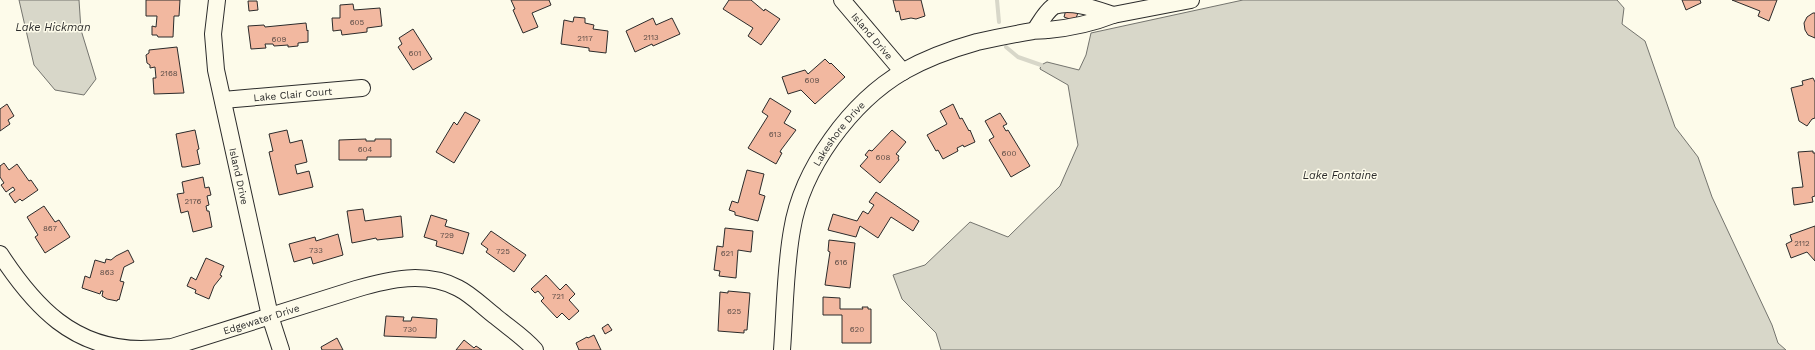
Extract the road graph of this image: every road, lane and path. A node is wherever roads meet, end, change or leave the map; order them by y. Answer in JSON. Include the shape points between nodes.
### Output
{"nodes":[{"id":1,"x":217,"y":0,"type":"edge"},
{"id":2,"x":842,"y":0,"type":"edge"},
{"id":3,"x":1191,"y":0,"type":"edge"},
{"id":4,"x":1113,"y":15,"type":"junction"},
{"id":5,"x":1035,"y":30,"type":"junction"},
{"id":6,"x":903,"y":72,"type":"junction"},
{"id":7,"x":362,"y":88,"type":"dead end"},
{"id":8,"x":223,"y":100,"type":"junction"},
{"id":9,"x":0,"y":254,"type":"edge"},
{"id":10,"x":270,"y":316,"type":"junction"},
{"id":11,"x":281,"y":350,"type":"edge"},
{"id":12,"x":535,"y":350,"type":"edge"},
{"id":13,"x":782,"y":350,"type":"edge"}],
"edges":[{"from":1,"to":8,"type":"street","name":"Island Drive","via":[[212,34]]},
{"from":2,"to":6,"type":"street","name":"Island Drive"},
{"from":3,"to":4,"type":"street","name":"Lakeshore Drive"},
{"from":4,"to":5,"type":"street","name":"Lakeshore Drive","via":[[1101,20],[1049,30]]},
{"from":4,"to":5,"type":"street","via":[[1082,3],[1068,1],[1054,5]]},
{"from":5,"to":6,"type":"street","name":"Lakeshore Drive","via":[[962,47],[940,54]]},
{"from":6,"to":13,"type":"street","name":"Lakeshore Drive","via":[[852,115],[834,136],[808,181],[792,229]]},
{"from":7,"to":8,"type":"street","name":"Lake Clair Court"},
{"from":8,"to":10,"type":"street","name":"Island Drive"},
{"from":9,"to":10,"type":"street","name":"Edgewater Drive","via":[[22,285],[51,317],[93,341],[109,345],[140,349],[172,347]]},
{"from":10,"to":11,"type":"street","name":"Island Drive"},
{"from":10,"to":12,"type":"street","name":"Edgewater Drive","via":[[386,280],[428,278],[459,288]]}]}
